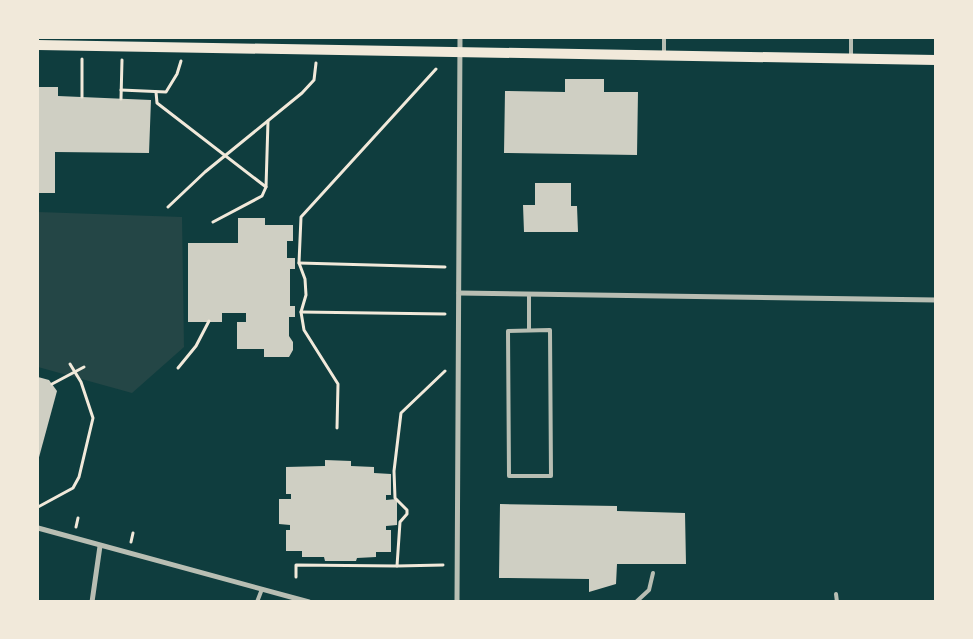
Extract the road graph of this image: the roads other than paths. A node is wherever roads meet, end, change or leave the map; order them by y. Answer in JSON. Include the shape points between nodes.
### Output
{"nodes":[{"id":1,"x":460,"y":38,"type":"edge"},
{"id":2,"x":664,"y":38,"type":"edge"},
{"id":3,"x":851,"y":38,"type":"edge"},
{"id":4,"x":67,"y":42,"type":"edge"},
{"id":5,"x":38,"y":45,"type":"edge"},
{"id":6,"x":460,"y":53,"type":"junction"},
{"id":7,"x":664,"y":56,"type":"junction"},
{"id":8,"x":851,"y":59,"type":"junction"},
{"id":9,"x":936,"y":60,"type":"edge"},
{"id":10,"x":459,"y":293,"type":"junction"},
{"id":11,"x":529,"y":295,"type":"junction"},
{"id":12,"x":936,"y":300,"type":"edge"},
{"id":13,"x":529,"y":330,"type":"junction"},
{"id":14,"x":38,"y":528,"type":"edge"},
{"id":15,"x":100,"y":546,"type":"junction"},
{"id":16,"x":653,"y":573,"type":"dead end"},
{"id":17,"x":262,"y":589,"type":"junction"},
{"id":18,"x":836,"y":594,"type":"dead end"},
{"id":19,"x":92,"y":602,"type":"edge"},
{"id":20,"x":258,"y":602,"type":"edge"},
{"id":21,"x":309,"y":602,"type":"edge"},
{"id":22,"x":457,"y":602,"type":"edge"},
{"id":23,"x":636,"y":602,"type":"edge"},
{"id":24,"x":837,"y":602,"type":"edge"}],
"edges":[{"from":1,"to":6,"type":"street"},
{"from":2,"to":7,"type":"lane"},
{"from":3,"to":8,"type":"lane"},
{"from":4,"to":5,"type":"main road"},
{"from":4,"to":6,"type":"main road"},
{"from":6,"to":7,"type":"main road"},
{"from":6,"to":10,"type":"street"},
{"from":7,"to":8,"type":"main road"},
{"from":8,"to":9,"type":"main road"},
{"from":10,"to":11,"type":"street"},
{"from":10,"to":22,"type":"street"},
{"from":11,"to":12,"type":"street"},
{"from":11,"to":13,"type":"lane"},
{"from":13,"to":13,"type":"lane","via":[[508,331],[509,476],[551,476],[550,330]]},
{"from":14,"to":15,"type":"street"},
{"from":15,"to":17,"type":"street"},
{"from":15,"to":19,"type":"street"},
{"from":16,"to":23,"type":"lane","via":[[650,590]]},
{"from":17,"to":20,"type":"lane"},
{"from":17,"to":21,"type":"street"},
{"from":18,"to":24,"type":"lane"}]}
